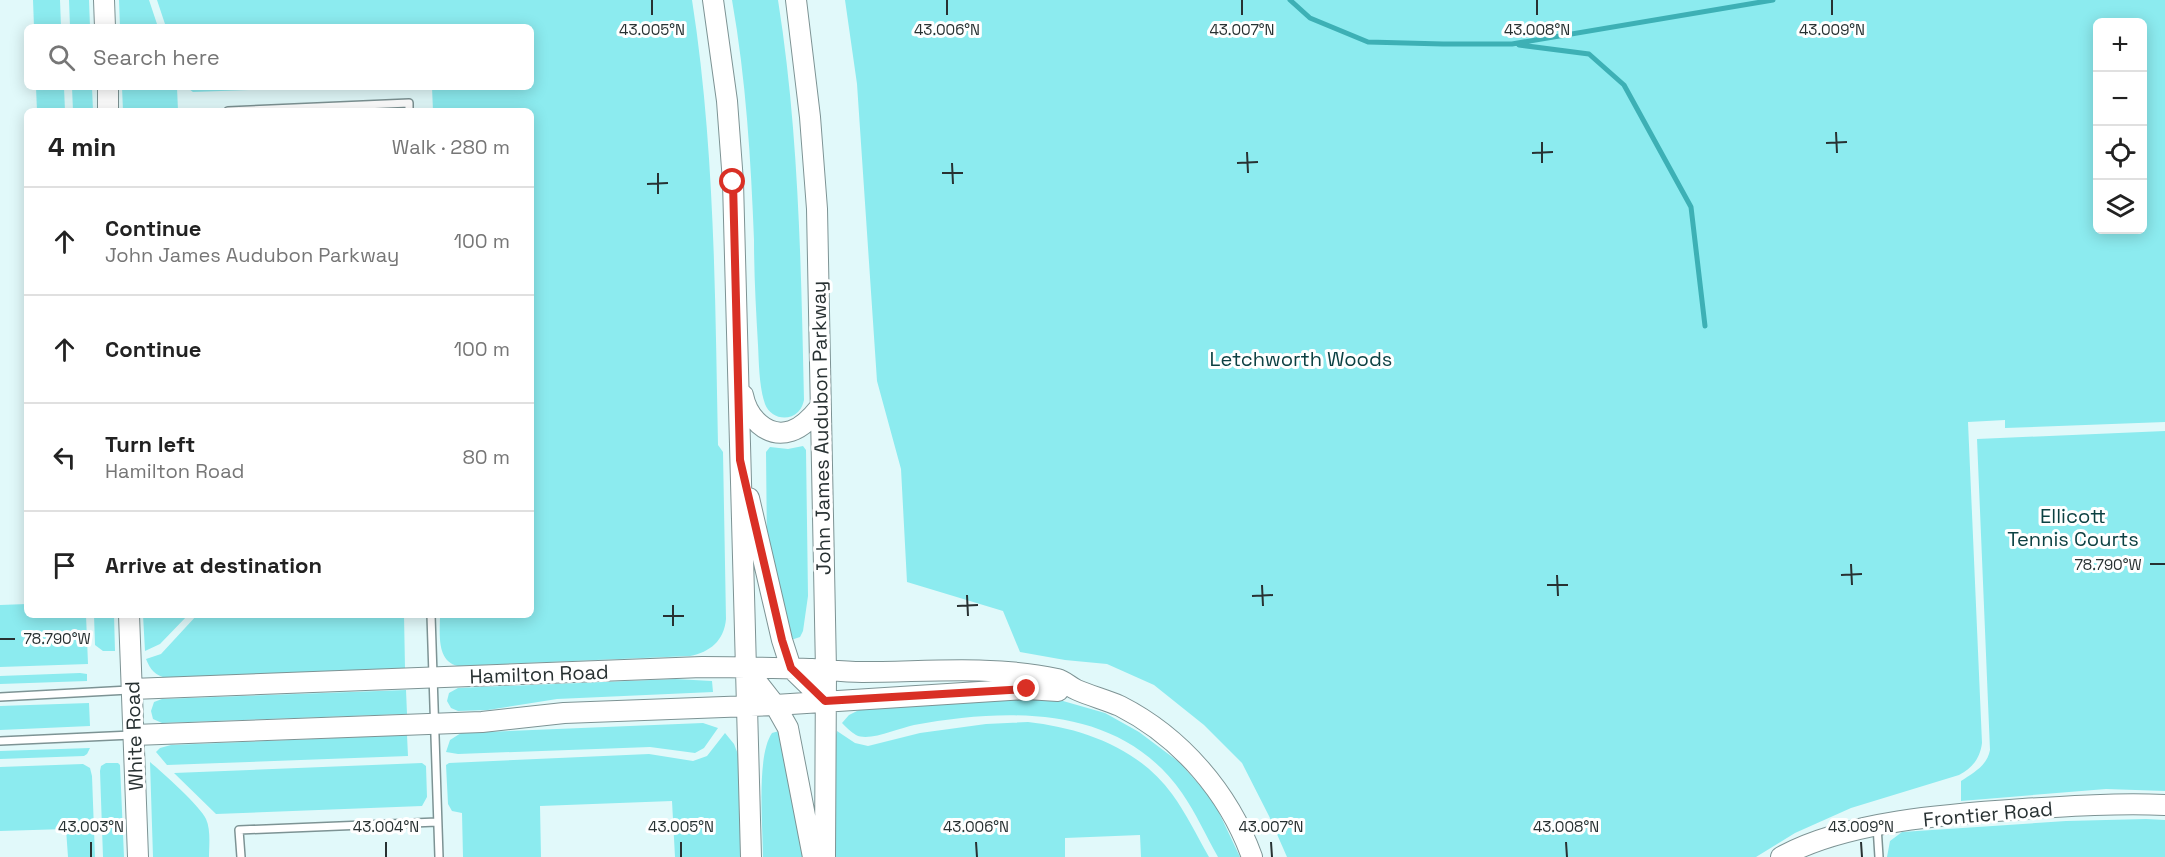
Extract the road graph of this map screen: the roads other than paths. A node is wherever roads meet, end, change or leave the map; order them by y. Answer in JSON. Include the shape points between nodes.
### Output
{"nodes":[{"id":1,"x":104,"y":0,"type":"edge"},
{"id":2,"x":713,"y":0,"type":"edge"},
{"id":3,"x":796,"y":0,"type":"edge"},
{"id":4,"x":105,"y":24,"type":"edge"},
{"id":5,"x":108,"y":90,"type":"edge"},
{"id":6,"x":108,"y":108,"type":"edge"},
{"id":7,"x":296,"y":108,"type":"edge"},
{"id":8,"x":409,"y":108,"type":"edge"},
{"id":9,"x":738,"y":369,"type":"junction"},
{"id":10,"x":820,"y":407,"type":"junction"},
{"id":11,"x":740,"y":460,"type":"junction"},
{"id":12,"x":129,"y":618,"type":"edge"},
{"id":13,"x":430,"y":618,"type":"edge"},
{"id":14,"x":746,"y":668,"type":"junction"},
{"id":15,"x":791,"y":668,"type":"junction"},
{"id":16,"x":826,"y":670,"type":"junction"},
{"id":17,"x":433,"y":678,"type":"junction"},
{"id":18,"x":132,"y":689,"type":"junction"},
{"id":19,"x":1076,"y":689,"type":"junction"},
{"id":20,"x":0,"y":697,"type":"edge"},
{"id":21,"x":825,"y":701,"type":"junction"},
{"id":22,"x":775,"y":705,"type":"junction"},
{"id":23,"x":748,"y":706,"type":"junction"},
{"id":24,"x":433,"y":724,"type":"junction"},
{"id":25,"x":134,"y":735,"type":"junction"},
{"id":26,"x":0,"y":741,"type":"edge"},
{"id":27,"x":2165,"y":805,"type":"edge"},
{"id":28,"x":437,"y":822,"type":"junction"},
{"id":29,"x":1877,"y":826,"type":"junction"},
{"id":30,"x":138,"y":857,"type":"edge"},
{"id":31,"x":241,"y":857,"type":"edge"},
{"id":32,"x":439,"y":857,"type":"edge"},
{"id":33,"x":751,"y":857,"type":"edge"},
{"id":34,"x":813,"y":857,"type":"edge"},
{"id":35,"x":825,"y":857,"type":"edge"},
{"id":36,"x":1252,"y":857,"type":"edge"},
{"id":37,"x":1781,"y":857,"type":"edge"},
{"id":38,"x":1879,"y":857,"type":"edge"}],
"edges":[{"from":1,"to":4,"type":"street"},
{"from":2,"to":9,"type":"street","via":[[733,182]]},
{"from":3,"to":10,"type":"street","name":"John James Audubon Parkway","via":[[817,209]]},
{"from":5,"to":6,"type":"street"},
{"from":7,"to":8,"type":"lane","via":[[409,103]]},
{"from":9,"to":10,"type":"street","via":[[745,406],[758,424],[776,432],[789,432],[802,426]]},
{"from":9,"to":11,"type":"street"},
{"from":10,"to":16,"type":"street","name":"John James Audubon Parkway"},
{"from":11,"to":14,"type":"street"},
{"from":11,"to":15,"type":"street"},
{"from":12,"to":18,"type":"street","name":"White Road"},
{"from":13,"to":17,"type":"lane"},
{"from":14,"to":15,"type":"street","name":"Hamilton Road"},
{"from":14,"to":17,"type":"street","name":"Hamilton Road"},
{"from":14,"to":22,"type":"street"},
{"from":14,"to":23,"type":"street"},
{"from":15,"to":16,"type":"street","name":"Hamilton Road"},
{"from":15,"to":21,"type":"street"},
{"from":16,"to":19,"type":"street","name":"Hamilton Road","via":[[1014,673],[1061,680]]},
{"from":16,"to":21,"type":"street","name":"John James Audubon Parkway"},
{"from":17,"to":18,"type":"street","name":"Hamilton Road"},
{"from":17,"to":24,"type":"lane"},
{"from":18,"to":20,"type":"lane","name":"Hamilton Road"},
{"from":18,"to":25,"type":"street","name":"White Road"},
{"from":19,"to":21,"type":"street","name":"Hamilton Road"},
{"from":19,"to":36,"type":"street","name":"Hamilton Road","via":[[1121,707],[1175,743],[1222,796]]},
{"from":21,"to":22,"type":"street","name":"Hamilton Road"},
{"from":21,"to":35,"type":"street","name":"John James Audubon Parkway"},
{"from":22,"to":23,"type":"street","name":"Hamilton Road"},
{"from":22,"to":34,"type":"street","via":[[788,728]]},
{"from":23,"to":24,"type":"street","name":"Hamilton Road","via":[[564,713]]},
{"from":23,"to":33,"type":"street"},
{"from":24,"to":25,"type":"street","name":"Hamilton Road"},
{"from":24,"to":28,"type":"lane"},
{"from":25,"to":26,"type":"lane","name":"Hamilton Road"},
{"from":25,"to":30,"type":"street","name":"White Road"},
{"from":27,"to":29,"type":"street","name":"Frontier Road","via":[[1990,811]]},
{"from":28,"to":31,"type":"lane","via":[[239,831]]},
{"from":28,"to":32,"type":"lane"},
{"from":29,"to":37,"type":"street","name":"Frontier Road","via":[[1831,837]]},
{"from":29,"to":38,"type":"lane"}]}
